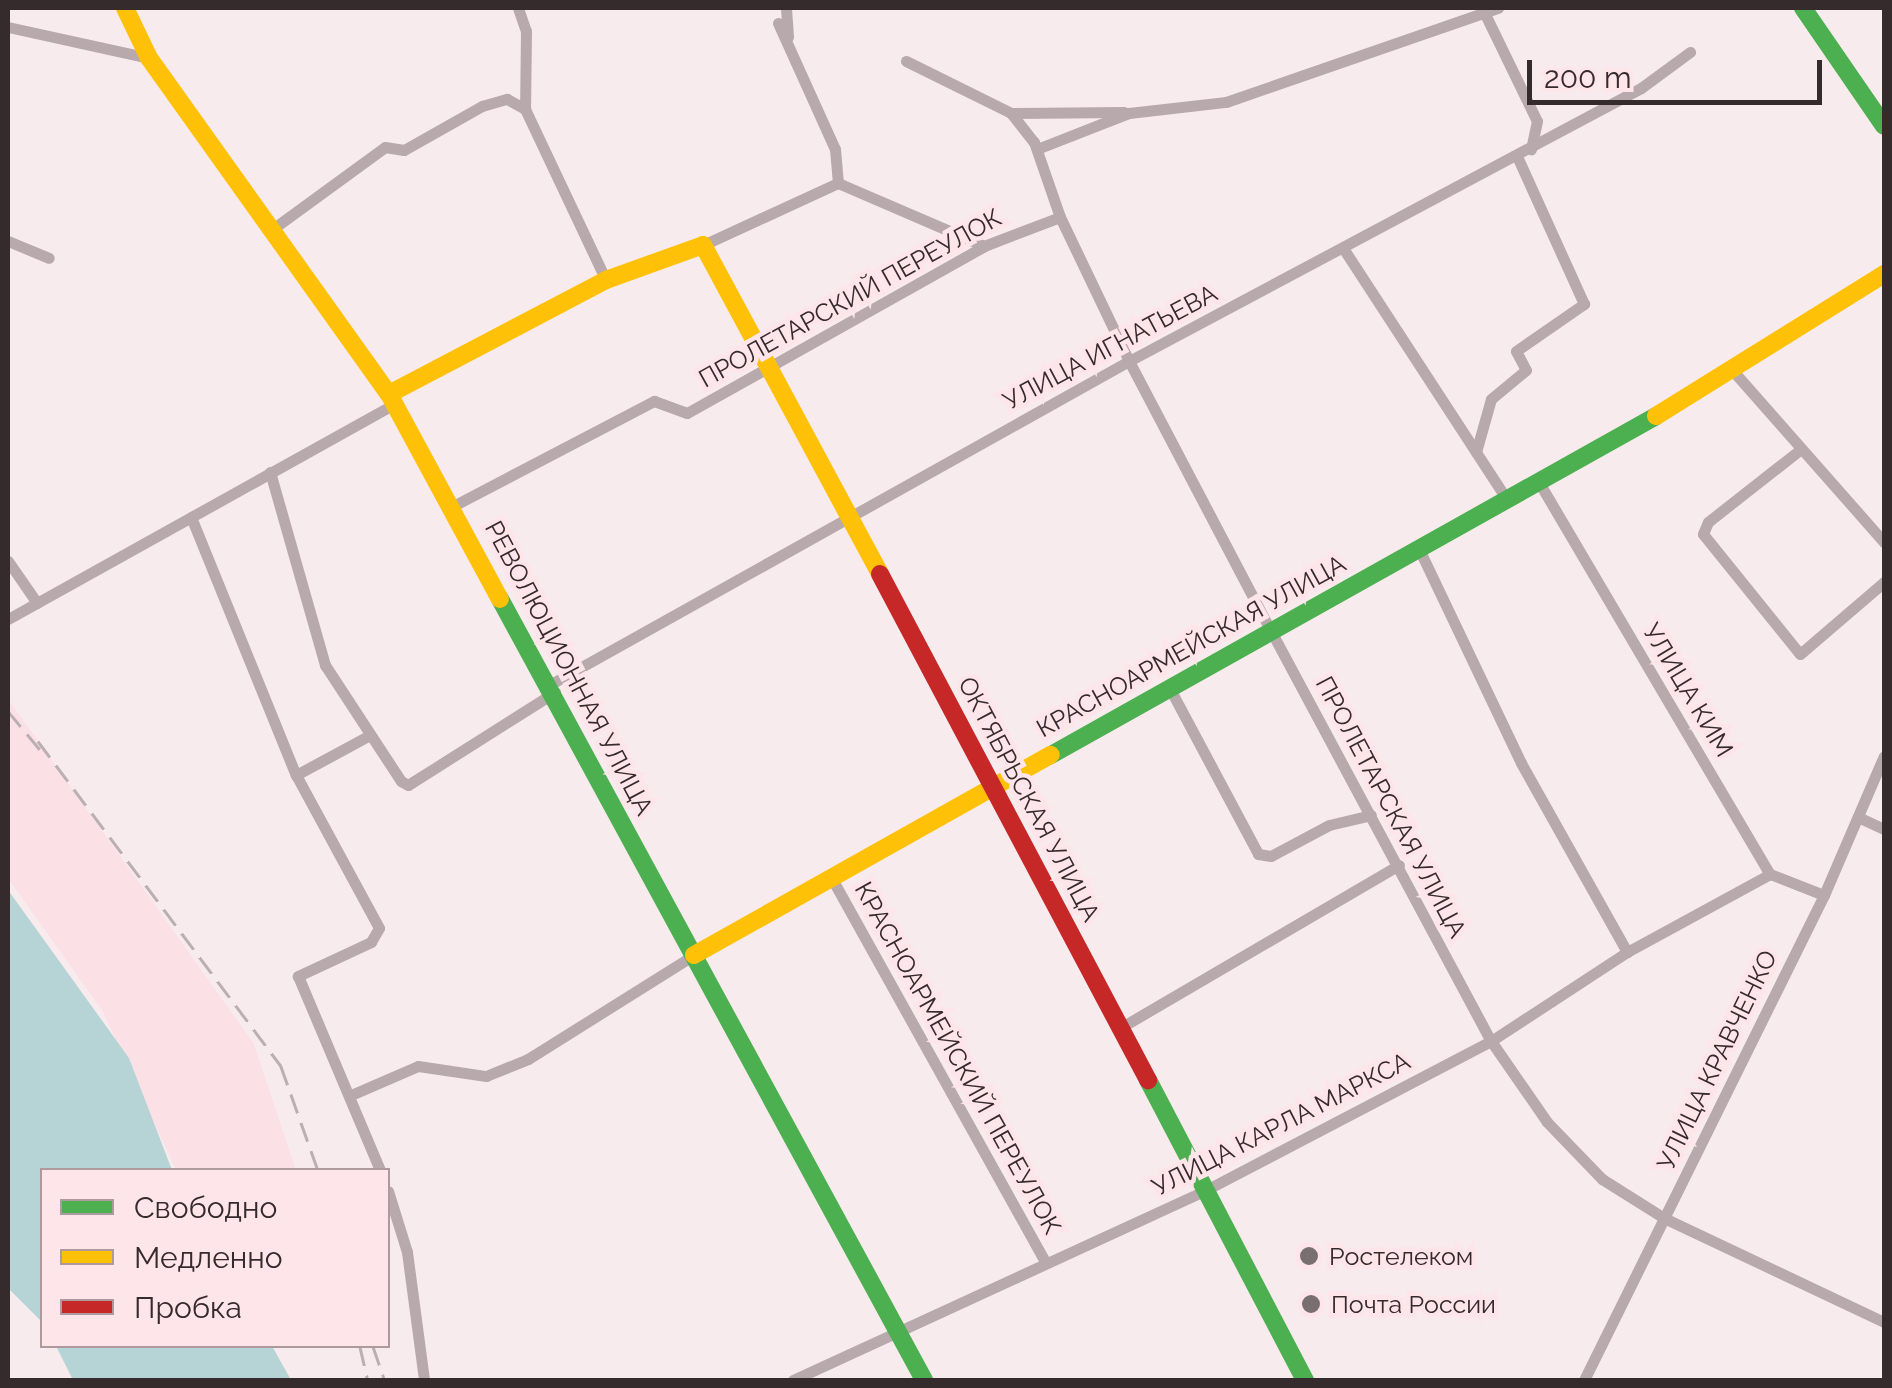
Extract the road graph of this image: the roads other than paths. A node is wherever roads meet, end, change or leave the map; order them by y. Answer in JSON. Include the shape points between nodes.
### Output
{"nodes":[{"id":1,"x":124,"y":8,"type":"edge"},
{"id":2,"x":518,"y":8,"type":"edge"},
{"id":3,"x":786,"y":8,"type":"edge"},
{"id":4,"x":1498,"y":8,"type":"edge"},
{"id":5,"x":1804,"y":8,"type":"edge"},
{"id":6,"x":1484,"y":12,"type":"junction"},
{"id":7,"x":778,"y":22,"type":"dead end"},
{"id":8,"x":8,"y":27,"type":"edge"},
{"id":9,"x":789,"y":41,"type":"junction"},
{"id":10,"x":1690,"y":52,"type":"dead end"},
{"id":11,"x":149,"y":58,"type":"junction"},
{"id":12,"x":906,"y":62,"type":"dead end"},
{"id":13,"x":525,"y":109,"type":"junction"},
{"id":14,"x":1139,"y":111,"type":"junction"},
{"id":15,"x":1011,"y":113,"type":"junction"},
{"id":16,"x":1884,"y":126,"type":"edge"},
{"id":17,"x":1037,"y":149,"type":"junction"},
{"id":18,"x":1531,"y":149,"type":"junction"},
{"id":19,"x":1517,"y":156,"type":"junction"},
{"id":20,"x":838,"y":183,"type":"junction"},
{"id":21,"x":1060,"y":217,"type":"junction"},
{"id":22,"x":274,"y":228,"type":"junction"},
{"id":23,"x":8,"y":241,"type":"edge"},
{"id":24,"x":702,"y":245,"type":"junction"},
{"id":25,"x":984,"y":246,"type":"junction"},
{"id":26,"x":1343,"y":248,"type":"junction"},
{"id":27,"x":49,"y":258,"type":"dead end"},
{"id":28,"x":1884,"y":274,"type":"edge"},
{"id":29,"x":606,"y":280,"type":"junction"},
{"id":30,"x":1129,"y":362,"type":"junction"},
{"id":31,"x":769,"y":370,"type":"junction"},
{"id":32,"x":1734,"y":372,"type":"junction"},
{"id":33,"x":392,"y":399,"type":"junction"},
{"id":34,"x":1801,"y":449,"type":"junction"},
{"id":35,"x":1476,"y":452,"type":"junction"},
{"id":36,"x":270,"y":472,"type":"junction"},
{"id":37,"x":1537,"y":479,"type":"junction"},
{"id":38,"x":1506,"y":498,"type":"junction"},
{"id":39,"x":453,"y":506,"type":"junction"},
{"id":40,"x":850,"y":514,"type":"junction"},
{"id":41,"x":191,"y":517,"type":"junction"},
{"id":42,"x":1884,"y":542,"type":"edge"},
{"id":43,"x":1419,"y":548,"type":"junction"},
{"id":44,"x":8,"y":561,"type":"edge"},
{"id":45,"x":1884,"y":582,"type":"edge"},
{"id":46,"x":37,"y":603,"type":"junction"},
{"id":47,"x":8,"y":620,"type":"edge"},
{"id":48,"x":1271,"y":630,"type":"junction"},
{"id":49,"x":1169,"y":687,"type":"junction"},
{"id":50,"x":553,"y":688,"type":"junction"},
{"id":51,"x":368,"y":736,"type":"junction"},
{"id":52,"x":1884,"y":756,"type":"edge"},
{"id":53,"x":296,"y":775,"type":"junction"},
{"id":54,"x":994,"y":784,"type":"junction"},
{"id":55,"x":1372,"y":816,"type":"junction"},
{"id":56,"x":1858,"y":816,"type":"junction"},
{"id":57,"x":1884,"y":829,"type":"edge"},
{"id":58,"x":1399,"y":865,"type":"junction"},
{"id":59,"x":1770,"y":874,"type":"junction"},
{"id":60,"x":831,"y":877,"type":"junction"},
{"id":61,"x":1824,"y":895,"type":"junction"},
{"id":62,"x":1628,"y":952,"type":"junction"},
{"id":63,"x":694,"y":956,"type":"junction"},
{"id":64,"x":1120,"y":1028,"type":"junction"},
{"id":65,"x":1491,"y":1041,"type":"junction"},
{"id":66,"x":351,"y":1095,"type":"junction"},
{"id":67,"x":379,"y":1168,"type":"edge"},
{"id":68,"x":1204,"y":1191,"type":"junction"},
{"id":69,"x":390,"y":1197,"type":"edge"},
{"id":70,"x":1664,"y":1218,"type":"junction"},
{"id":71,"x":1045,"y":1262,"type":"junction"},
{"id":72,"x":1884,"y":1322,"type":"edge"},
{"id":73,"x":897,"y":1331,"type":"junction"},
{"id":74,"x":424,"y":1380,"type":"edge"},
{"id":75,"x":793,"y":1380,"type":"edge"},
{"id":76,"x":924,"y":1380,"type":"edge"},
{"id":77,"x":1304,"y":1380,"type":"edge"},
{"id":78,"x":1584,"y":1380,"type":"edge"}],
"edges":[{"from":1,"to":11,"type":"street","name":"РЕВОЛЮЦИОННАЯ УЛИЦА"},
{"from":2,"to":13,"type":"street","via":[[526,31]]},
{"from":3,"to":9,"type":"street"},
{"from":4,"to":6,"type":"street"},
{"from":5,"to":16,"type":"street"},
{"from":6,"to":14,"type":"street","via":[[1226,102]]},
{"from":6,"to":18,"type":"street","via":[[1537,121]]},
{"from":7,"to":9,"type":"street"},
{"from":8,"to":11,"type":"street"},
{"from":9,"to":20,"type":"street","via":[[835,149]]},
{"from":10,"to":18,"type":"street","name":"УЛИЦА ИГНАТЬЕВА","via":[[1642,88]]},
{"from":11,"to":22,"type":"street","name":"РЕВОЛЮЦИОННАЯ УЛИЦА"},
{"from":12,"to":15,"type":"street"},
{"from":13,"to":22,"type":"street","via":[[507,99],[491,101],[404,150],[385,147]]},
{"from":13,"to":29,"type":"street"},
{"from":14,"to":15,"type":"street"},
{"from":14,"to":17,"type":"street"},
{"from":15,"to":17,"type":"street","name":"ПРОЛЕТАРСКАЯ УЛИЦА"},
{"from":17,"to":21,"type":"street","name":"ПРОЛЕТАРСКАЯ УЛИЦА"},
{"from":18,"to":19,"type":"street","name":"УЛИЦА ИГНАТЬЕВА"},
{"from":19,"to":26,"type":"street","name":"УЛИЦА ИГНАТЬЕВА"},
{"from":19,"to":35,"type":"street","via":[[1584,304],[1516,351],[1526,370],[1491,400]]},
{"from":20,"to":24,"type":"street"},
{"from":20,"to":25,"type":"street"},
{"from":21,"to":25,"type":"street","name":"ПРОЛЕТАРСКИЙ ПЕРЕУЛОК"},
{"from":21,"to":30,"type":"street","name":"ПРОЛЕТАРСКАЯ УЛИЦА"},
{"from":22,"to":33,"type":"street","name":"РЕВОЛЮЦИОННАЯ УЛИЦА"},
{"from":23,"to":27,"type":"street"},
{"from":24,"to":29,"type":"street"},
{"from":24,"to":31,"type":"street","name":"ОКТЯБРЬСКАЯ УЛИЦА"},
{"from":25,"to":31,"type":"street","name":"ПРОЛЕТАРСКИЙ ПЕРЕУЛОК"},
{"from":26,"to":30,"type":"street","name":"УЛИЦА ИГНАТЬЕВА"},
{"from":26,"to":35,"type":"street"},
{"from":28,"to":32,"type":"street","name":"КРАСНОАРМЕЙСКАЯ УЛИЦА"},
{"from":29,"to":33,"type":"street"},
{"from":30,"to":40,"type":"street","name":"УЛИЦА ИГНАТЬЕВА"},
{"from":30,"to":48,"type":"street","name":"ПРОЛЕТАРСКАЯ УЛИЦА"},
{"from":31,"to":39,"type":"street","name":"ПРОЛЕТАРСКИЙ ПЕРЕУЛОК","via":[[682,415],[654,401]]},
{"from":31,"to":40,"type":"street","name":"ОКТЯБРЬСКАЯ УЛИЦА"},
{"from":32,"to":34,"type":"street"},
{"from":32,"to":37,"type":"street","name":"КРАСНОАРМЕЙСКАЯ УЛИЦА"},
{"from":33,"to":36,"type":"street"},
{"from":33,"to":39,"type":"street","name":"РЕВОЛЮЦИОННАЯ УЛИЦА"},
{"from":34,"to":42,"type":"street"},
{"from":34,"to":45,"type":"street","via":[[1708,522],[1703,534],[1800,654]]},
{"from":35,"to":38,"type":"street"},
{"from":36,"to":41,"type":"street"},
{"from":36,"to":51,"type":"street","via":[[314,637]]},
{"from":37,"to":38,"type":"street","name":"КРАСНОАРМЕЙСКАЯ УЛИЦА"},
{"from":37,"to":59,"type":"street","name":"УЛИЦА КИМ"},
{"from":38,"to":43,"type":"street","name":"КРАСНОАРМЕЙСКАЯ УЛИЦА"},
{"from":39,"to":50,"type":"street","name":"РЕВОЛЮЦИОННАЯ УЛИЦА"},
{"from":40,"to":50,"type":"street","name":"УЛИЦА ИГНАТЬЕВА"},
{"from":40,"to":54,"type":"street","name":"ОКТЯБРЬСКАЯ УЛИЦА"},
{"from":41,"to":46,"type":"street"},
{"from":41,"to":53,"type":"street"},
{"from":43,"to":48,"type":"street","name":"КРАСНОАРМЕЙСКАЯ УЛИЦА"},
{"from":43,"to":62,"type":"street","via":[[1521,763]]},
{"from":44,"to":46,"type":"street"},
{"from":46,"to":47,"type":"street"},
{"from":48,"to":49,"type":"street","name":"КРАСНОАРМЕЙСКАЯ УЛИЦА"},
{"from":48,"to":55,"type":"street","name":"ПРОЛЕТАРСКАЯ УЛИЦА"},
{"from":49,"to":54,"type":"street","name":"КРАСНОАРМЕЙСКАЯ УЛИЦА"},
{"from":49,"to":55,"type":"street","via":[[1233,814],[1264,858],[1330,825]]},
{"from":50,"to":51,"type":"street","name":"УЛИЦА ИГНАТЬЕВА","via":[[408,785]]},
{"from":50,"to":63,"type":"street","name":"РЕВОЛЮЦИОННАЯ УЛИЦА"},
{"from":51,"to":53,"type":"street"},
{"from":52,"to":56,"type":"street","name":"УЛИЦА КРАВЧЕНКО"},
{"from":53,"to":66,"type":"street","via":[[380,935],[298,976]]},
{"from":54,"to":60,"type":"street","name":"КРАСНОАРМЕЙСКАЯ УЛИЦА"},
{"from":54,"to":64,"type":"street","name":"ОКТЯБРЬСКАЯ УЛИЦА"},
{"from":55,"to":58,"type":"street","name":"ПРОЛЕТАРСКАЯ УЛИЦА"},
{"from":56,"to":57,"type":"street"},
{"from":56,"to":61,"type":"street","name":"УЛИЦА КРАВЧЕНКО"},
{"from":58,"to":64,"type":"street"},
{"from":58,"to":65,"type":"street","name":"ПРОЛЕТАРСКАЯ УЛИЦА"},
{"from":59,"to":61,"type":"street"},
{"from":59,"to":62,"type":"street","name":"УЛИЦА КАРЛА МАРКСА"},
{"from":60,"to":63,"type":"street","name":"КРАСНОАРМЕЙСКАЯ УЛИЦА"},
{"from":60,"to":71,"type":"street","name":"КРАСНОАРМЕЙСКИЙ ПЕРЕУЛОК"},
{"from":61,"to":70,"type":"street","name":"УЛИЦА КРАВЧЕНКО"},
{"from":62,"to":65,"type":"street","name":"УЛИЦА КАРЛА МАРКСА"},
{"from":63,"to":66,"type":"street","name":"КРАСНОАРМЕЙСКАЯ УЛИЦА","via":[[528,1059],[486,1076],[418,1066]]},
{"from":63,"to":73,"type":"street","name":"РЕВОЛЮЦИОННАЯ УЛИЦА"},
{"from":64,"to":68,"type":"street","name":"ОКТЯБРЬСКАЯ УЛИЦА"},
{"from":65,"to":68,"type":"street","name":"УЛИЦА КАРЛА МАРКСА"},
{"from":65,"to":70,"type":"street","name":"ПРОЛЕТАРСКАЯ УЛИЦА","via":[[1547,1122],[1602,1179]]},
{"from":66,"to":67,"type":"street"},
{"from":68,"to":71,"type":"street","name":"УЛИЦА КАРЛА МАРКСА"},
{"from":68,"to":77,"type":"street","name":"ОКТЯБРЬСКАЯ УЛИЦА"},
{"from":69,"to":74,"type":"street","via":[[407,1252]]},
{"from":70,"to":72,"type":"street","name":"ПРОЛЕТАРСКАЯ УЛИЦА"},
{"from":70,"to":78,"type":"street","name":"УЛИЦА КРАВЧЕНКО"},
{"from":71,"to":73,"type":"street","name":"УЛИЦА КАРЛА МАРКСА"},
{"from":73,"to":75,"type":"street","name":"УЛИЦА КАРЛА МАРКСА"},
{"from":73,"to":76,"type":"street","name":"РЕВОЛЮЦИОННАЯ УЛИЦА"}]}
